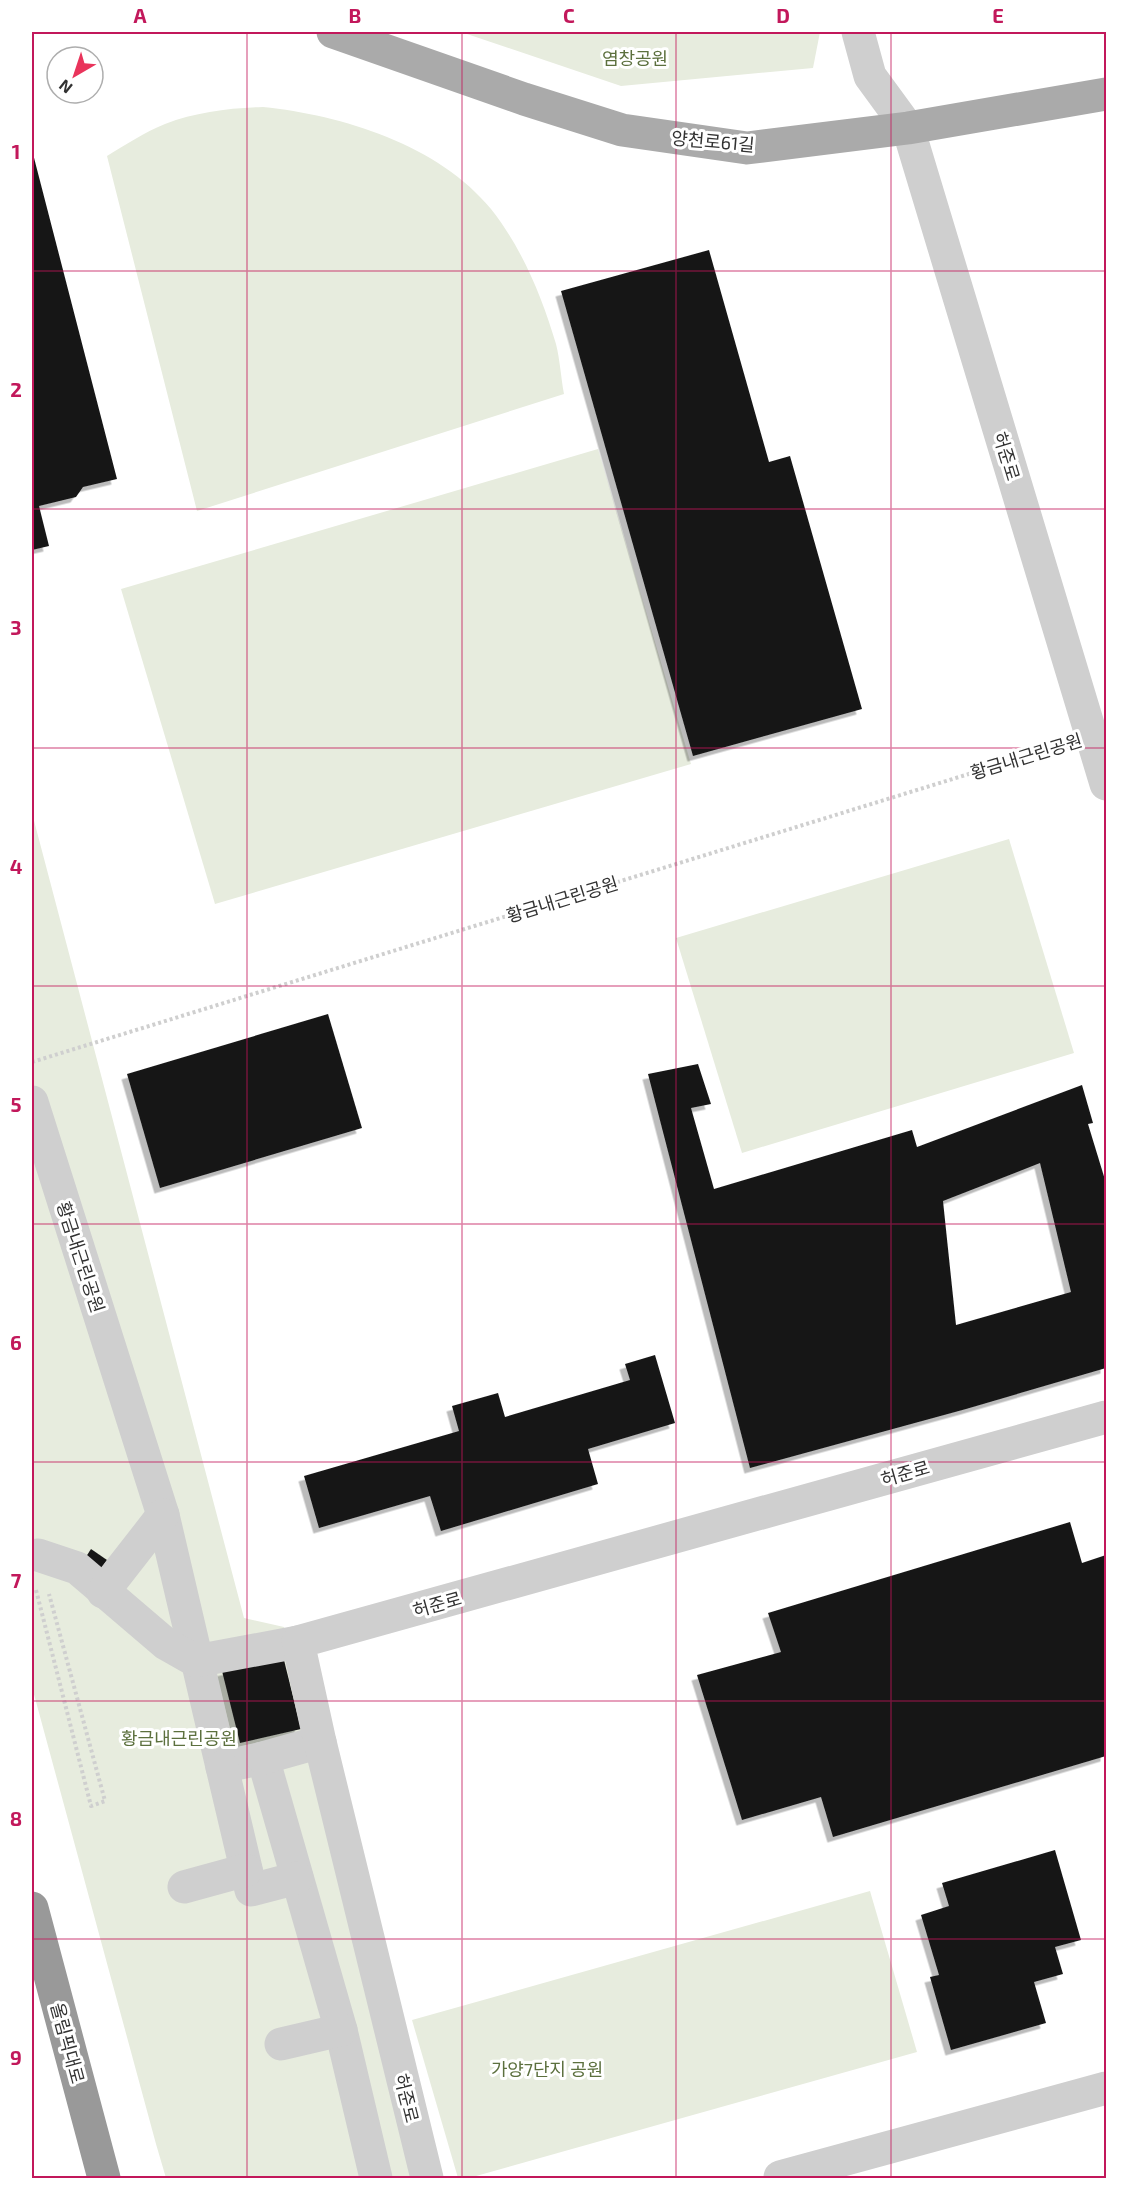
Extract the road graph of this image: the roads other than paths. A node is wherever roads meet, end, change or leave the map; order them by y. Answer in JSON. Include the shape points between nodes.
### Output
{"nodes":[{"id":1,"x":333,"y":32,"type":"edge"},
{"id":2,"x":858,"y":32,"type":"edge"},
{"id":3,"x":1107,"y":94,"type":"edge"},
{"id":4,"x":908,"y":128,"type":"junction"},
{"id":5,"x":1107,"y":784,"type":"edge"},
{"id":6,"x":32,"y":1102,"type":"edge"},
{"id":7,"x":1107,"y":1417,"type":"edge"},
{"id":8,"x":163,"y":1515,"type":"junction"},
{"id":9,"x":36,"y":1569,"type":"road end"},
{"id":10,"x":103,"y":1592,"type":"junction"},
{"id":11,"x":298,"y":1642,"type":"junction"},
{"id":12,"x":196,"y":1661,"type":"junction"},
{"id":13,"x":320,"y":1742,"type":"junction"},
{"id":14,"x":263,"y":1758,"type":"junction"},
{"id":15,"x":222,"y":1767,"type":"junction"},
{"id":16,"x":246,"y":1870,"type":"junction"},
{"id":17,"x":297,"y":1878,"type":"junction"},
{"id":18,"x":184,"y":1887,"type":"dead end"},
{"id":19,"x":32,"y":1908,"type":"edge"},
{"id":20,"x":341,"y":2030,"type":"junction"},
{"id":21,"x":294,"y":2048,"type":"dead end"},
{"id":22,"x":1107,"y":2088,"type":"edge"},
{"id":23,"x":104,"y":2178,"type":"edge"},
{"id":24,"x":376,"y":2178,"type":"edge"},
{"id":25,"x":427,"y":2178,"type":"edge"},
{"id":26,"x":781,"y":2178,"type":"edge"}],
"edges":[{"from":1,"to":4,"type":"main road","name":"양천로61길","via":[[622,130],[747,147]]},
{"from":2,"to":4,"type":"street","name":"허준로","via":[[870,76]]},
{"from":3,"to":4,"type":"main road","name":"양천로61길"},
{"from":4,"to":5,"type":"street","name":"허준로"},
{"from":6,"to":8,"type":"street","name":"황금내근린공원"},
{"from":7,"to":11,"type":"street","name":"허준로"},
{"from":8,"to":10,"type":"street"},
{"from":8,"to":12,"type":"street","name":"황금내근린공원"},
{"from":9,"to":10,"type":"street","via":[[77,1568]]},
{"from":10,"to":12,"type":"street","via":[[166,1644]]},
{"from":11,"to":12,"type":"street"},
{"from":11,"to":13,"type":"street","name":"허준로"},
{"from":12,"to":15,"type":"street","name":"황금내근린공원"},
{"from":13,"to":14,"type":"street"},
{"from":13,"to":25,"type":"street","name":"허준로"},
{"from":14,"to":15,"type":"street"},
{"from":14,"to":17,"type":"street"},
{"from":15,"to":16,"type":"street","name":"황금내근린공원"},
{"from":16,"to":17,"type":"street","name":"황금내근린공원","via":[[251,1890]]},
{"from":16,"to":18,"type":"street"},
{"from":17,"to":20,"type":"street"},
{"from":19,"to":23,"type":"highway","name":"올림픽대로"},
{"from":20,"to":21,"type":"street"},
{"from":20,"to":24,"type":"street"},
{"from":22,"to":26,"type":"street"}]}
